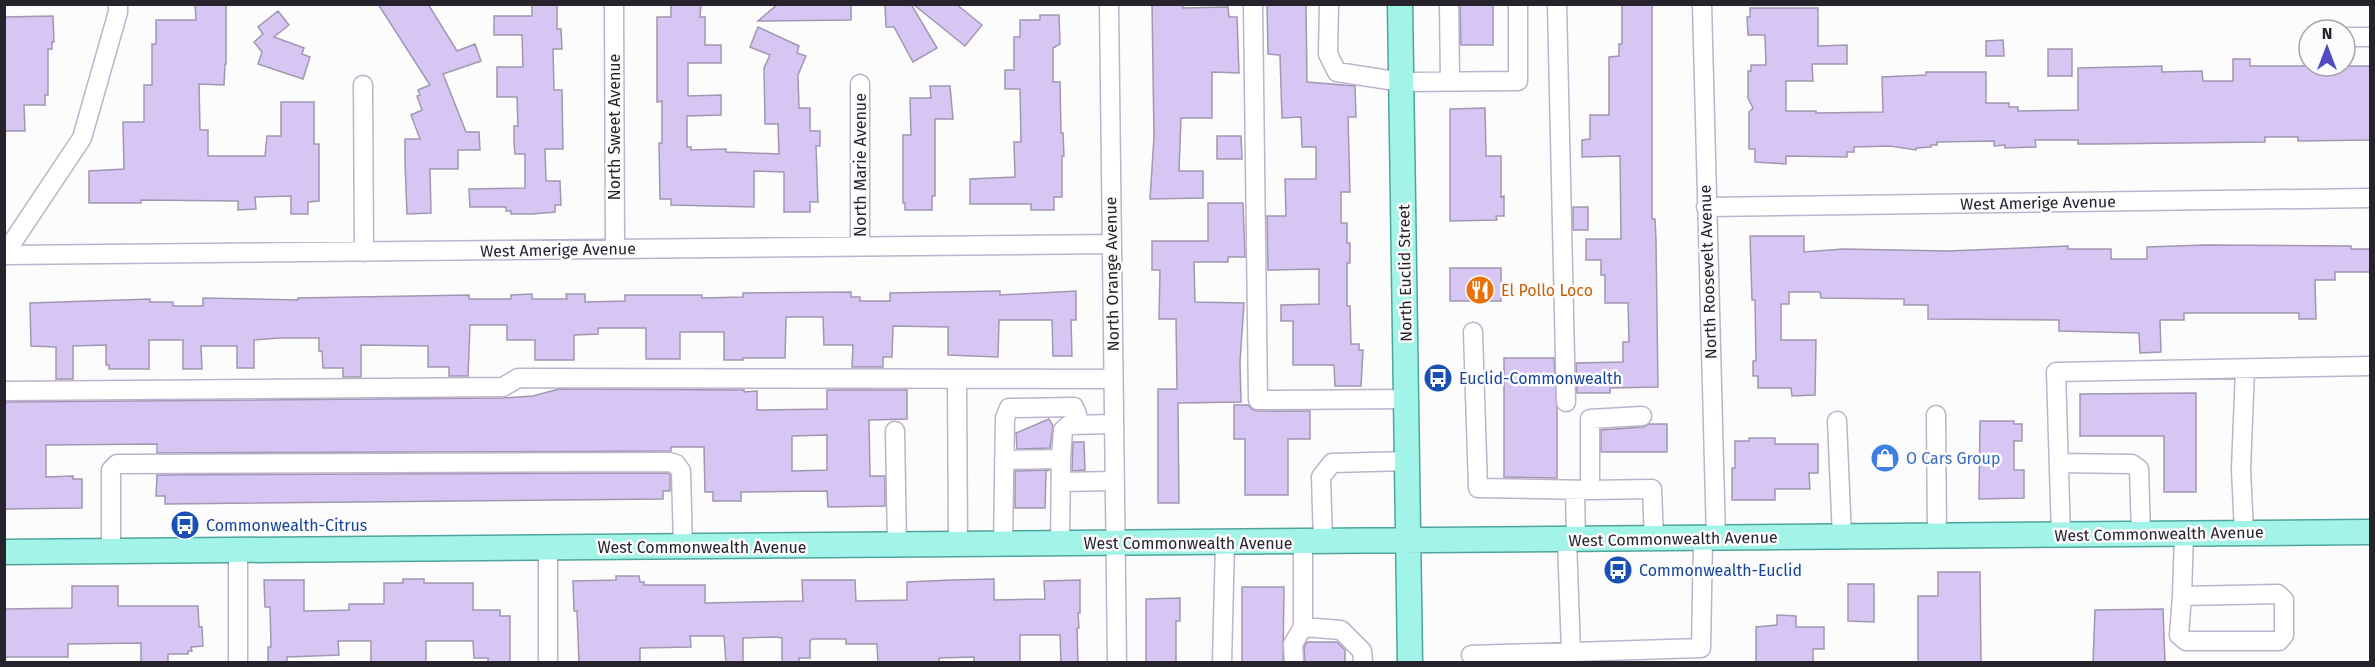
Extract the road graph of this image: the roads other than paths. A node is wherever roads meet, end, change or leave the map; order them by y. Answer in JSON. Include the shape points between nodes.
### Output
{"nodes":[{"id":1,"x":118,"y":4,"type":"edge"},
{"id":2,"x":614,"y":4,"type":"edge"},
{"id":3,"x":1109,"y":4,"type":"edge"},
{"id":4,"x":1253,"y":4,"type":"edge"},
{"id":5,"x":1329,"y":4,"type":"edge"},
{"id":6,"x":1400,"y":4,"type":"edge"},
{"id":7,"x":1449,"y":4,"type":"edge"},
{"id":8,"x":1518,"y":4,"type":"edge"},
{"id":9,"x":1557,"y":4,"type":"edge"},
{"id":10,"x":1702,"y":4,"type":"edge"},
{"id":11,"x":1450,"y":81,"type":"junction"},
{"id":12,"x":1402,"y":82,"type":"junction"},
{"id":13,"x":860,"y":84,"type":"dead end"},
{"id":14,"x":363,"y":85,"type":"dead end"},
{"id":15,"x":2370,"y":198,"type":"edge"},
{"id":16,"x":1706,"y":207,"type":"junction"},
{"id":17,"x":1112,"y":244,"type":"junction"},
{"id":18,"x":860,"y":246,"type":"junction"},
{"id":19,"x":615,"y":249,"type":"junction"},
{"id":20,"x":364,"y":252,"type":"junction"},
{"id":21,"x":4,"y":255,"type":"edge"},
{"id":22,"x":1473,"y":332,"type":"dead end"},
{"id":23,"x":2370,"y":366,"type":"edge"},
{"id":24,"x":2246,"y":370,"type":"junction"},
{"id":25,"x":957,"y":379,"type":"junction"},
{"id":26,"x":1113,"y":379,"type":"junction"},
{"id":27,"x":4,"y":391,"type":"edge"},
{"id":28,"x":1407,"y":399,"type":"junction"},
{"id":29,"x":1566,"y":402,"type":"dead end"},
{"id":30,"x":1642,"y":416,"type":"dead end"},
{"id":31,"x":1936,"y":416,"type":"dead end"},
{"id":32,"x":1837,"y":421,"type":"dead end"},
{"id":33,"x":1113,"y":424,"type":"junction"},
{"id":34,"x":1078,"y":425,"type":"junction"},
{"id":35,"x":895,"y":431,"type":"dead end"},
{"id":36,"x":1061,"y":459,"type":"junction"},
{"id":37,"x":1004,"y":460,"type":"junction"},
{"id":38,"x":1408,"y":462,"type":"junction"},
{"id":39,"x":2059,"y":463,"type":"junction"},
{"id":40,"x":1061,"y":482,"type":"junction"},
{"id":41,"x":1114,"y":482,"type":"junction"},
{"id":42,"x":1582,"y":489,"type":"junction"},
{"id":43,"x":2370,"y":532,"type":"edge"},
{"id":44,"x":2244,"y":533,"type":"junction"},
{"id":45,"x":2141,"y":534,"type":"junction"},
{"id":46,"x":2184,"y":534,"type":"junction"},
{"id":47,"x":2061,"y":535,"type":"junction"},
{"id":48,"x":1842,"y":537,"type":"junction"},
{"id":49,"x":1937,"y":537,"type":"junction"},
{"id":50,"x":1654,"y":539,"type":"junction"},
{"id":51,"x":1709,"y":539,"type":"junction"},
{"id":52,"x":1572,"y":540,"type":"junction"},
{"id":53,"x":1313,"y":542,"type":"junction"},
{"id":54,"x":1409,"y":542,"type":"junction"},
{"id":55,"x":1225,"y":543,"type":"junction"},
{"id":56,"x":1060,"y":544,"type":"junction"},
{"id":57,"x":1114,"y":544,"type":"junction"},
{"id":58,"x":958,"y":545,"type":"junction"},
{"id":59,"x":1003,"y":545,"type":"junction"},
{"id":60,"x":897,"y":546,"type":"junction"},
{"id":61,"x":683,"y":547,"type":"junction"},
{"id":62,"x":548,"y":548,"type":"junction"},
{"id":63,"x":238,"y":550,"type":"junction"},
{"id":64,"x":111,"y":551,"type":"junction"},
{"id":65,"x":4,"y":552,"type":"edge"},
{"id":66,"x":2182,"y":596,"type":"junction"},
{"id":67,"x":1303,"y":627,"type":"junction"},
{"id":68,"x":1571,"y":652,"type":"junction"},
{"id":69,"x":1471,"y":655,"type":"dead end"},
{"id":70,"x":238,"y":663,"type":"edge"},
{"id":71,"x":548,"y":663,"type":"edge"},
{"id":72,"x":1117,"y":663,"type":"edge"},
{"id":73,"x":1222,"y":663,"type":"edge"},
{"id":74,"x":1294,"y":663,"type":"edge"},
{"id":75,"x":1363,"y":663,"type":"edge"},
{"id":76,"x":1410,"y":663,"type":"edge"}],
"edges":[{"from":1,"to":21,"type":"street","via":[[82,138]]},
{"from":2,"to":19,"type":"street","name":"North Sweet Avenue"},
{"from":3,"to":17,"type":"street","name":"North Orange Avenue"},
{"from":4,"to":28,"type":"street","via":[[1258,400]]},
{"from":5,"to":12,"type":"street","via":[[1328,54],[1336,72]]},
{"from":6,"to":12,"type":"main road","name":"North Euclid Street"},
{"from":7,"to":11,"type":"street"},
{"from":8,"to":11,"type":"street","via":[[1518,81]]},
{"from":9,"to":29,"type":"street"},
{"from":10,"to":16,"type":"street","name":"North Roosevelt Avenue"},
{"from":11,"to":12,"type":"street"},
{"from":12,"to":28,"type":"main road","name":"North Euclid Street"},
{"from":13,"to":18,"type":"street","name":"North Marie Avenue"},
{"from":14,"to":20,"type":"street"},
{"from":15,"to":16,"type":"street","name":"West Amerige Avenue"},
{"from":16,"to":51,"type":"street","name":"North Roosevelt Avenue"},
{"from":17,"to":18,"type":"street","name":"West Amerige Avenue"},
{"from":17,"to":26,"type":"street","name":"North Orange Avenue"},
{"from":18,"to":19,"type":"street","name":"West Amerige Avenue"},
{"from":19,"to":20,"type":"street","name":"West Amerige Avenue"},
{"from":20,"to":21,"type":"street","name":"West Amerige Avenue"},
{"from":22,"to":42,"type":"street","via":[[1478,488]]},
{"from":23,"to":24,"type":"street"},
{"from":24,"to":39,"type":"street","via":[[2056,372]]},
{"from":24,"to":44,"type":"street","via":[[2241,469]]},
{"from":25,"to":26,"type":"street"},
{"from":25,"to":27,"type":"street","via":[[518,378],[502,387]]},
{"from":25,"to":58,"type":"street"},
{"from":26,"to":33,"type":"street","name":"North Orange Avenue"},
{"from":28,"to":38,"type":"main road","name":"North Euclid Street"},
{"from":30,"to":42,"type":"street","via":[[1590,419]]},
{"from":31,"to":49,"type":"street"},
{"from":32,"to":48,"type":"street"},
{"from":33,"to":34,"type":"street"},
{"from":33,"to":41,"type":"street","name":"North Orange Avenue"},
{"from":34,"to":36,"type":"street","via":[[1063,430]]},
{"from":34,"to":37,"type":"street","via":[[1074,407],[1009,408],[1005,418]]},
{"from":35,"to":60,"type":"street"},
{"from":36,"to":37,"type":"street"},
{"from":36,"to":40,"type":"street"},
{"from":37,"to":59,"type":"street"},
{"from":38,"to":53,"type":"street","via":[[1332,463],[1321,477]]},
{"from":38,"to":54,"type":"main road","name":"North Euclid Street"},
{"from":39,"to":45,"type":"street","via":[[2132,464],[2139,469]]},
{"from":39,"to":47,"type":"street"},
{"from":40,"to":41,"type":"street"},
{"from":40,"to":56,"type":"street"},
{"from":41,"to":57,"type":"street","name":"North Orange Avenue"},
{"from":42,"to":50,"type":"street","via":[[1652,489]]},
{"from":42,"to":52,"type":"street"},
{"from":43,"to":44,"type":"main road","name":"West Commonwealth Avenue"},
{"from":44,"to":46,"type":"main road","name":"West Commonwealth Avenue"},
{"from":45,"to":46,"type":"main road","name":"West Commonwealth Avenue"},
{"from":45,"to":47,"type":"main road","name":"West Commonwealth Avenue"},
{"from":46,"to":66,"type":"street"},
{"from":47,"to":49,"type":"main road","name":"West Commonwealth Avenue"},
{"from":48,"to":49,"type":"main road","name":"West Commonwealth Avenue"},
{"from":48,"to":51,"type":"main road","name":"West Commonwealth Avenue"},
{"from":50,"to":51,"type":"main road","name":"West Commonwealth Avenue"},
{"from":50,"to":52,"type":"main road","name":"West Commonwealth Avenue"},
{"from":51,"to":68,"type":"street","name":"North Roosevelt Avenue","via":[[1701,648]]},
{"from":52,"to":54,"type":"main road","name":"West Commonwealth Avenue"},
{"from":52,"to":68,"type":"street"},
{"from":53,"to":54,"type":"main road","name":"West Commonwealth Avenue"},
{"from":53,"to":55,"type":"main road","name":"West Commonwealth Avenue"},
{"from":53,"to":67,"type":"street"},
{"from":54,"to":76,"type":"main road","name":"North Euclid Street"},
{"from":55,"to":57,"type":"main road","name":"West Commonwealth Avenue"},
{"from":55,"to":73,"type":"street"},
{"from":56,"to":57,"type":"main road","name":"West Commonwealth Avenue"},
{"from":56,"to":59,"type":"main road","name":"West Commonwealth Avenue"},
{"from":57,"to":72,"type":"street","name":"North Orange Avenue"},
{"from":58,"to":59,"type":"main road","name":"West Commonwealth Avenue"},
{"from":58,"to":60,"type":"main road","name":"West Commonwealth Avenue"},
{"from":60,"to":61,"type":"main road","name":"West Commonwealth Avenue"},
{"from":61,"to":62,"type":"main road","name":"West Commonwealth Avenue"},
{"from":61,"to":64,"type":"street","via":[[681,471],[669,462],[117,464],[111,470]]},
{"from":62,"to":63,"type":"main road","name":"West Commonwealth Avenue"},
{"from":62,"to":71,"type":"street"},
{"from":63,"to":64,"type":"main road","name":"West Commonwealth Avenue"},
{"from":63,"to":70,"type":"street"},
{"from":64,"to":65,"type":"main road","name":"West Commonwealth Avenue"},
{"from":66,"to":66,"type":"street","via":[[2278,594],[2284,600],[2284,635],[2279,640],[2186,641],[2179,635]]},
{"from":67,"to":74,"type":"street","via":[[1293,644]]},
{"from":67,"to":75,"type":"street","via":[[1341,630],[1362,651]]},
{"from":68,"to":69,"type":"street"}]}
